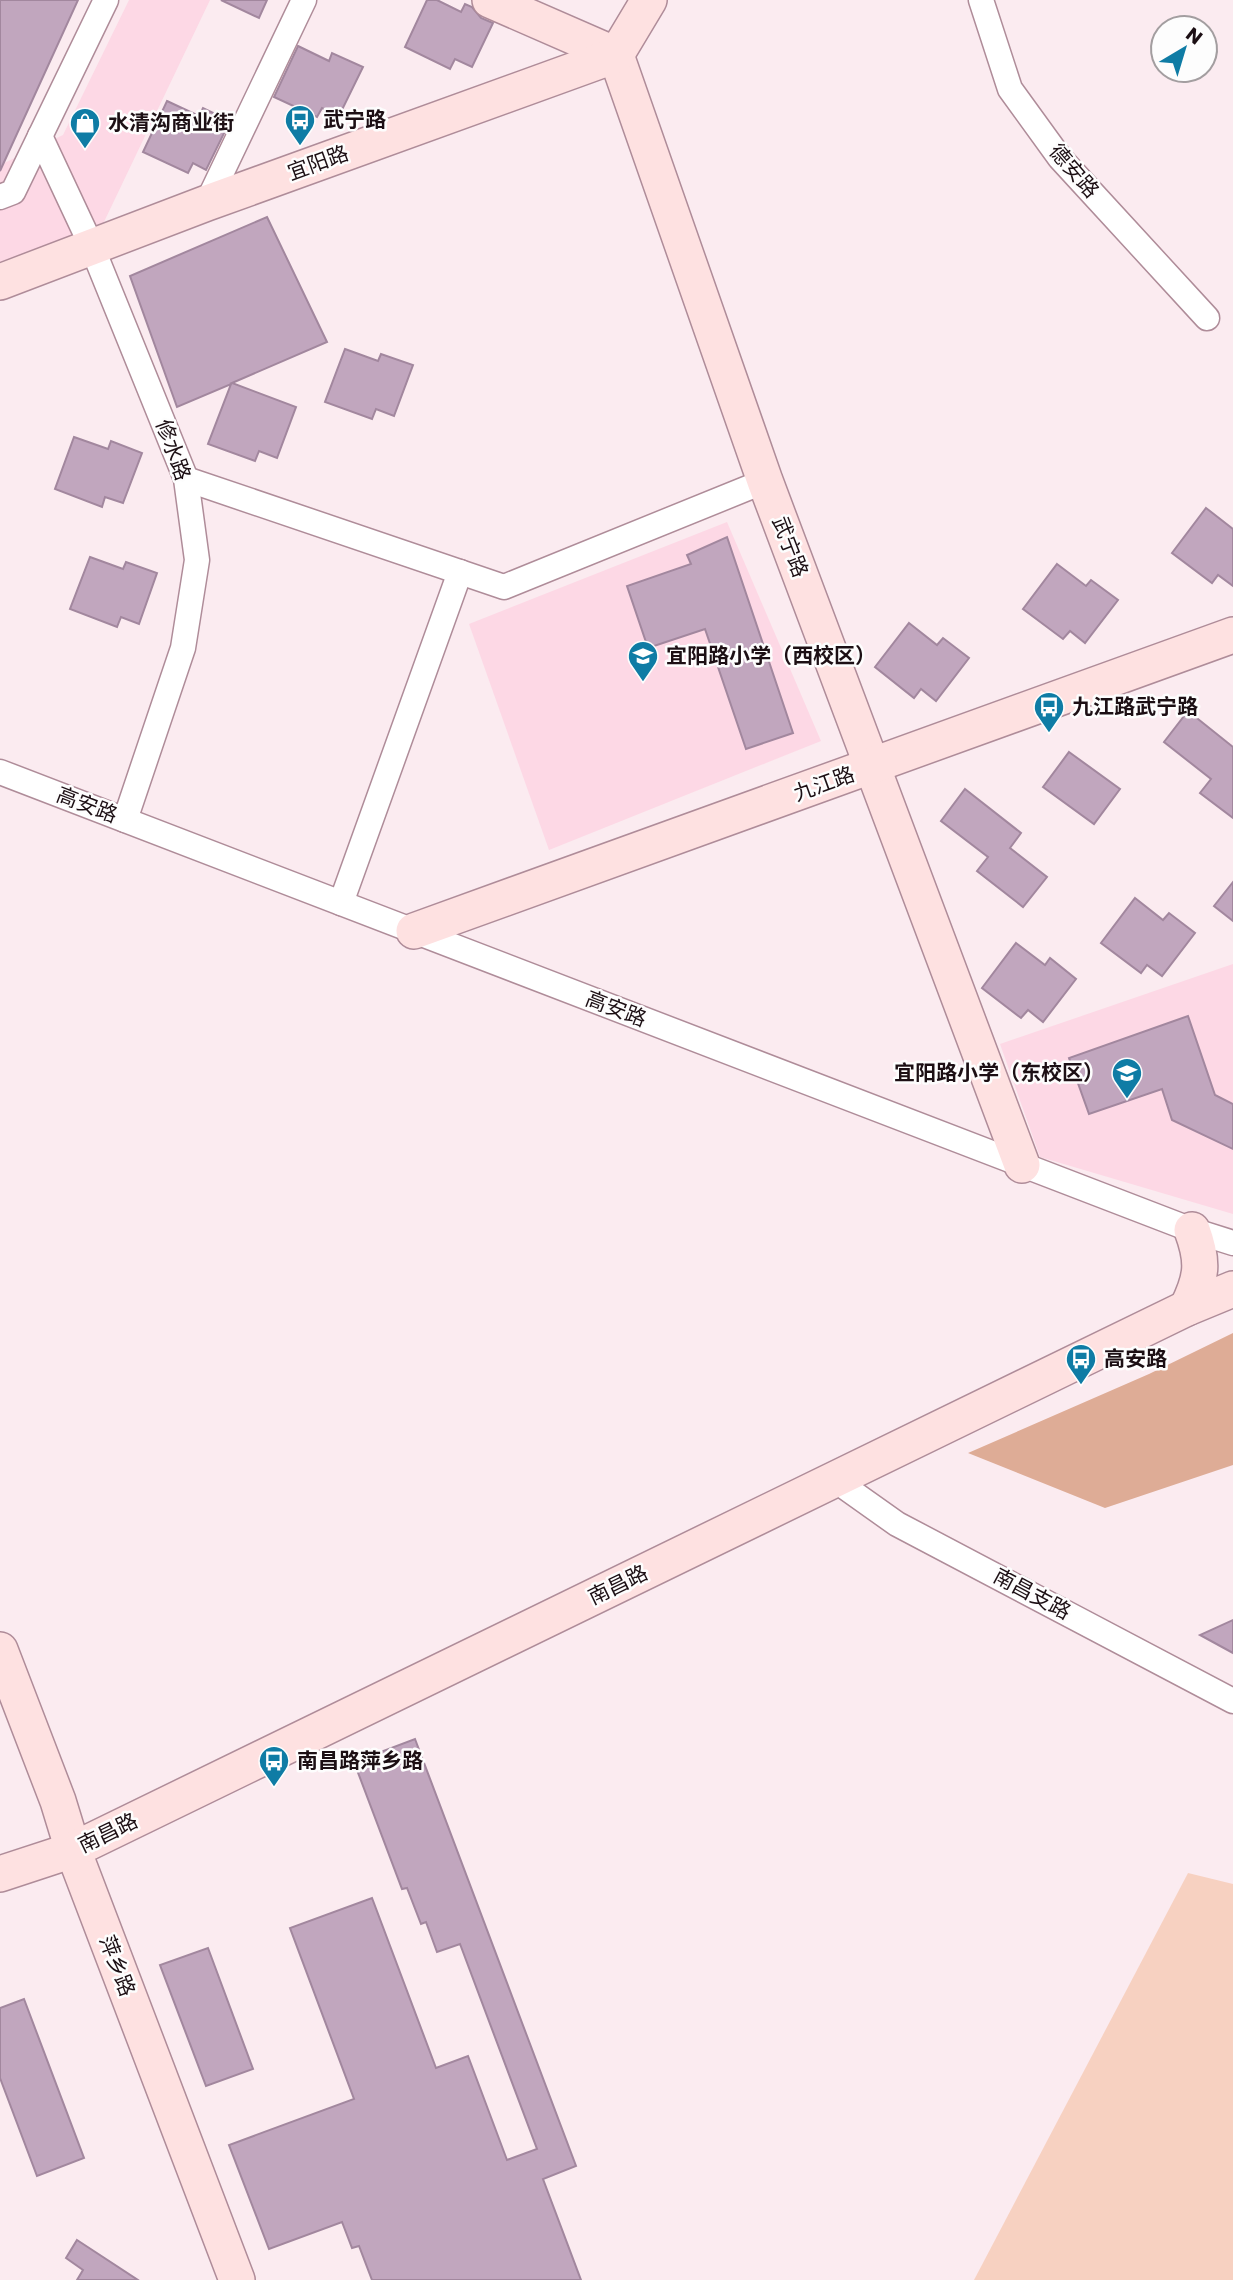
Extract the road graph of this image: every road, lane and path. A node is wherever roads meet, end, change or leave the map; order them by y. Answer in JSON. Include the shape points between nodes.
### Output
{"nodes":[{"id":1,"x":106,"y":0,"type":"edge"},
{"id":2,"x":304,"y":0,"type":"edge"},
{"id":3,"x":490,"y":0,"type":"edge"},
{"id":4,"x":649,"y":0,"type":"edge"},
{"id":5,"x":981,"y":0,"type":"edge"},
{"id":6,"x":616,"y":55,"type":"junction"},
{"id":7,"x":40,"y":136,"type":"junction"},
{"id":8,"x":0,"y":197,"type":"edge"},
{"id":9,"x":207,"y":203,"type":"junction"},
{"id":10,"x":92,"y":247,"type":"junction"},
{"id":11,"x":0,"y":282,"type":"edge"},
{"id":12,"x":1207,"y":318,"type":"dead end"},
{"id":13,"x":186,"y":479,"type":"junction"},
{"id":14,"x":765,"y":481,"type":"junction"},
{"id":15,"x":460,"y":572,"type":"junction"},
{"id":16,"x":1233,"y":635,"type":"edge"},
{"id":17,"x":874,"y":766,"type":"junction"},
{"id":18,"x":0,"y":772,"type":"edge"},
{"id":19,"x":125,"y":820,"type":"junction"},
{"id":20,"x":341,"y":903,"type":"junction"},
{"id":21,"x":414,"y":931,"type":"junction"},
{"id":22,"x":1022,"y":1165,"type":"junction"},
{"id":23,"x":1192,"y":1230,"type":"junction"},
{"id":24,"x":1233,"y":1243,"type":"edge"},
{"id":25,"x":1233,"y":1289,"type":"edge"},
{"id":26,"x":1187,"y":1308,"type":"junction"},
{"id":27,"x":835,"y":1479,"type":"junction"},
{"id":28,"x":0,"y":1650,"type":"edge"},
{"id":29,"x":1233,"y":1701,"type":"edge"},
{"id":30,"x":73,"y":1850,"type":"junction"},
{"id":31,"x":0,"y":1874,"type":"edge"},
{"id":32,"x":237,"y":2280,"type":"edge"}],
"edges":[{"from":1,"to":7,"type":"street"},
{"from":2,"to":9,"type":"street"},
{"from":3,"to":6,"type":"street"},
{"from":4,"to":6,"type":"street"},
{"from":5,"to":12,"type":"street","name":"德安路","via":[[1010,89],[1060,158]]},
{"from":6,"to":9,"type":"street","name":"宜阳路"},
{"from":6,"to":14,"type":"street","name":"武宁路"},
{"from":7,"to":8,"type":"street","via":[[13,192]]},
{"from":7,"to":10,"type":"street","name":"修水路"},
{"from":9,"to":10,"type":"street","name":"宜阳路"},
{"from":10,"to":11,"type":"street","name":"宜阳路"},
{"from":10,"to":13,"type":"street","name":"修水路"},
{"from":13,"to":15,"type":"street"},
{"from":13,"to":19,"type":"street","name":"修水路","via":[[197,561],[183,648]]},
{"from":14,"to":15,"type":"street","via":[[504,587]]},
{"from":14,"to":17,"type":"street","name":"武宁路"},
{"from":15,"to":20,"type":"street"},
{"from":16,"to":17,"type":"street","name":"九江路"},
{"from":17,"to":21,"type":"street","name":"九江路"},
{"from":17,"to":22,"type":"street","name":"武宁路"},
{"from":18,"to":19,"type":"street","name":"高安路"},
{"from":19,"to":20,"type":"street","name":"高安路"},
{"from":20,"to":21,"type":"street","name":"高安路"},
{"from":21,"to":22,"type":"street","name":"高安路"},
{"from":22,"to":23,"type":"street","name":"高安路"},
{"from":23,"to":24,"type":"street","name":"高安路"},
{"from":23,"to":26,"type":"street","via":[[1200,1269]]},
{"from":25,"to":26,"type":"street","name":"南昌路"},
{"from":26,"to":27,"type":"street","name":"南昌路"},
{"from":27,"to":29,"type":"street","name":"南昌支路","via":[[897,1524]]},
{"from":27,"to":30,"type":"street","name":"南昌路"},
{"from":28,"to":30,"type":"street","name":"萍乡路"},
{"from":30,"to":31,"type":"street","name":"南昌路"},
{"from":30,"to":32,"type":"street","name":"萍乡路"}]}
